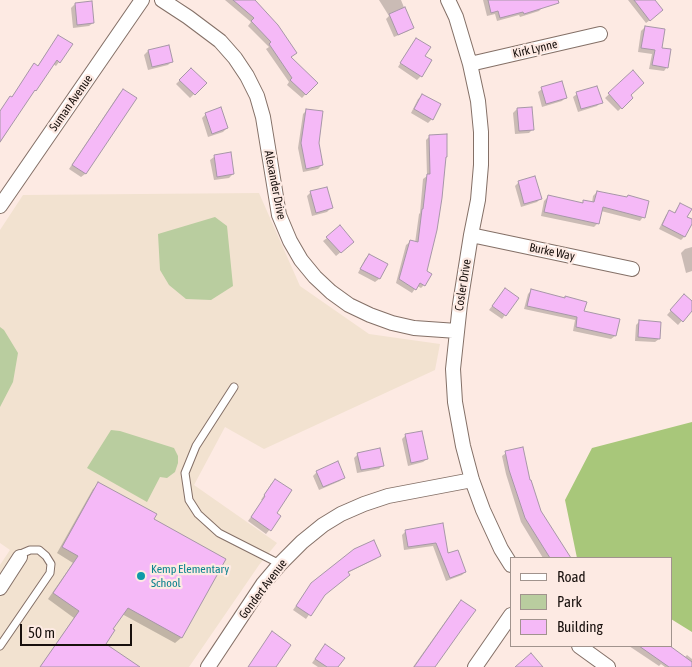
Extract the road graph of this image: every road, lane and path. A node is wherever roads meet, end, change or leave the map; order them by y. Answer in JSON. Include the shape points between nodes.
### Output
{"nodes":[{"id":1,"x":142,"y":0,"type":"edge"},
{"id":2,"x":162,"y":0,"type":"edge"},
{"id":3,"x":448,"y":0,"type":"edge"},
{"id":4,"x":600,"y":34,"type":"dead end"},
{"id":5,"x":470,"y":64,"type":"junction"},
{"id":6,"x":0,"y":206,"type":"edge"},
{"id":7,"x":471,"y":235,"type":"junction"},
{"id":8,"x":632,"y":269,"type":"dead end"},
{"id":9,"x":457,"y":331,"type":"junction"},
{"id":10,"x":234,"y":387,"type":"dead end"},
{"id":11,"x":472,"y":480,"type":"junction"},
{"id":12,"x":20,"y":557,"type":"joint"},
{"id":13,"x":510,"y":563,"type":"edge"},
{"id":14,"x":280,"y":564,"type":"junction"},
{"id":15,"x":0,"y":588,"type":"edge"},
{"id":16,"x":510,"y":616,"type":"edge"},
{"id":17,"x":0,"y":646,"type":"edge"},
{"id":18,"x":580,"y":647,"type":"edge"},
{"id":19,"x":208,"y":667,"type":"edge"},
{"id":20,"x":475,"y":667,"type":"edge"},
{"id":21,"x":608,"y":667,"type":"edge"}],
"edges":[{"from":1,"to":6,"type":"street","name":"Suman Avenue"},
{"from":2,"to":9,"type":"street","name":"Alexander Drive","via":[[220,41],[247,76],[263,117],[279,215],[301,260],[315,277],[350,305],[370,315],[414,328]]},
{"from":3,"to":5,"type":"street","name":"Cosler Drive"},
{"from":4,"to":5,"type":"street","name":"Kirk Lynne"},
{"from":5,"to":7,"type":"street","name":"Cosler Drive","via":[[481,132],[478,200]]},
{"from":7,"to":8,"type":"street","name":"Burke Way"},
{"from":7,"to":9,"type":"street","name":"Cosler Drive"},
{"from":9,"to":11,"type":"street","name":"Cosler Drive","via":[[453,369],[455,402],[462,446]]},
{"from":10,"to":14,"type":"lane","via":[[196,446],[186,473],[188,500],[219,533]]},
{"from":11,"to":13,"type":"street","name":"Cosler Drive"},
{"from":11,"to":14,"type":"street","name":"Gondert Avenue","via":[[388,496],[341,514],[302,542]]},
{"from":12,"to":15,"type":"street"},
{"from":12,"to":17,"type":"lane","via":[[30,550],[38,550],[51,564],[50,573]]},
{"from":14,"to":19,"type":"street","name":"Gondert Avenue"},
{"from":16,"to":20,"type":"street"},
{"from":18,"to":21,"type":"street"}]}
